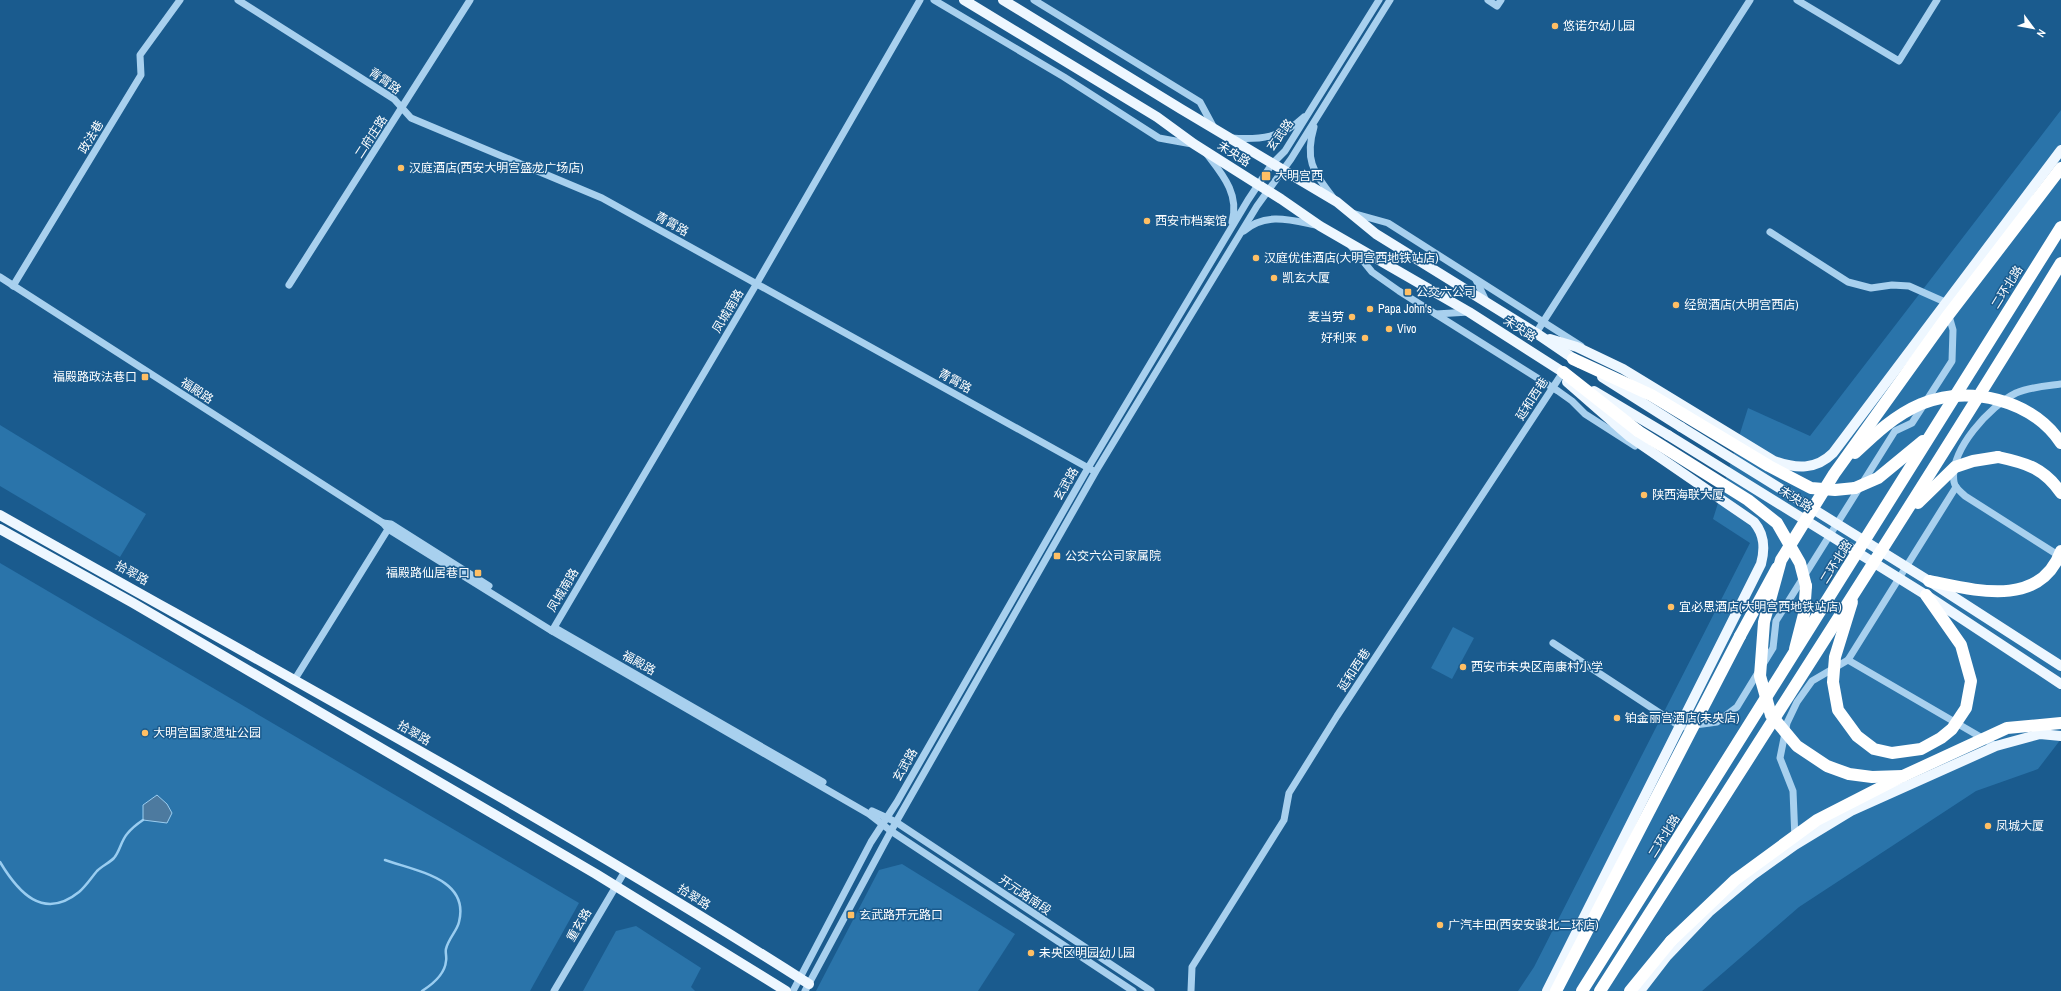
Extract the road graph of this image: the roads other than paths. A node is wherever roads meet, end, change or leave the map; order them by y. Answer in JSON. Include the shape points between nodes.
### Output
{"nodes":[{"id":1,"x":180,"y":0,"type":"edge"},
{"id":2,"x":238,"y":0,"type":"edge"},
{"id":3,"x":470,"y":0,"type":"edge"},
{"id":4,"x":920,"y":0,"type":"edge"},
{"id":5,"x":934,"y":0,"type":"edge"},
{"id":6,"x":964,"y":0,"type":"edge"},
{"id":7,"x":1003,"y":0,"type":"edge"},
{"id":8,"x":1034,"y":0,"type":"edge"},
{"id":9,"x":1379,"y":0,"type":"edge"},
{"id":10,"x":1390,"y":0,"type":"edge"},
{"id":11,"x":1488,"y":0,"type":"edge"},
{"id":12,"x":1750,"y":0,"type":"edge"},
{"id":13,"x":1797,"y":0,"type":"edge"},
{"id":14,"x":1937,"y":0,"type":"edge"},
{"id":15,"x":1499,"y":3,"type":"edge"},
{"id":16,"x":402,"y":108,"type":"junction"},
{"id":17,"x":1311,"y":110,"type":"junction"},
{"id":18,"x":1317,"y":118,"type":"junction"},
{"id":19,"x":1215,"y":130,"type":"junction"},
{"id":20,"x":1227,"y":137,"type":"junction"},
{"id":21,"x":1194,"y":144,"type":"junction"},
{"id":22,"x":1203,"y":150,"type":"junction"},
{"id":23,"x":2061,"y":150,"type":"edge"},
{"id":24,"x":1272,"y":164,"type":"junction"},
{"id":25,"x":2061,"y":168,"type":"edge"},
{"id":26,"x":1283,"y":170,"type":"junction"},
{"id":27,"x":1258,"y":184,"type":"junction"},
{"id":28,"x":1268,"y":190,"type":"junction"},
{"id":29,"x":1337,"y":202,"type":"junction"},
{"id":30,"x":1352,"y":212,"type":"junction"},
{"id":31,"x":1320,"y":226,"type":"junction"},
{"id":32,"x":2061,"y":227,"type":"edge"},
{"id":33,"x":1770,"y":232,"type":"dead end"},
{"id":34,"x":1224,"y":240,"type":"junction"},
{"id":35,"x":1237,"y":241,"type":"junction"},
{"id":36,"x":1348,"y":243,"type":"junction"},
{"id":37,"x":2061,"y":263,"type":"edge"},
{"id":38,"x":0,"y":277,"type":"edge"},
{"id":39,"x":1476,"y":279,"type":"junction"},
{"id":40,"x":757,"y":283,"type":"junction"},
{"id":41,"x":289,"y":285,"type":"dead end"},
{"id":42,"x":13,"y":286,"type":"junction"},
{"id":43,"x":1945,"y":302,"type":"junction"},
{"id":44,"x":1487,"y":303,"type":"junction"},
{"id":45,"x":1469,"y":312,"type":"junction"},
{"id":46,"x":1436,"y":314,"type":"junction"},
{"id":47,"x":1544,"y":321,"type":"junction"},
{"id":48,"x":1539,"y":335,"type":"junction"},
{"id":49,"x":1596,"y":356,"type":"junction"},
{"id":50,"x":1573,"y":359,"type":"junction"},
{"id":51,"x":1562,"y":374,"type":"junction"},
{"id":52,"x":2061,"y":384,"type":"edge"},
{"id":53,"x":1553,"y":387,"type":"junction"},
{"id":54,"x":1933,"y":433,"type":"junction"},
{"id":55,"x":2061,"y":443,"type":"edge"},
{"id":56,"x":1653,"y":452,"type":"junction"},
{"id":57,"x":1088,"y":468,"type":"junction"},
{"id":58,"x":1096,"y":471,"type":"junction"},
{"id":59,"x":1834,"y":474,"type":"junction"},
{"id":60,"x":1956,"y":487,"type":"junction"},
{"id":61,"x":2061,"y":493,"type":"edge"},
{"id":62,"x":0,"y":515,"type":"edge"},
{"id":63,"x":1903,"y":517,"type":"junction"},
{"id":64,"x":387,"y":525,"type":"junction"},
{"id":65,"x":0,"y":529,"type":"edge"},
{"id":66,"x":2061,"y":551,"type":"edge"},
{"id":67,"x":2061,"y":557,"type":"edge"},
{"id":68,"x":1781,"y":560,"type":"junction"},
{"id":69,"x":1929,"y":581,"type":"junction"},
{"id":70,"x":1857,"y":586,"type":"junction"},
{"id":71,"x":1926,"y":595,"type":"junction"},
{"id":72,"x":552,"y":629,"type":"junction"},
{"id":73,"x":1553,"y":643,"type":"dead end"},
{"id":74,"x":1793,"y":658,"type":"junction"},
{"id":75,"x":1848,"y":660,"type":"junction"},
{"id":76,"x":2061,"y":666,"type":"edge"},
{"id":77,"x":295,"y":679,"type":"junction"},
{"id":78,"x":2061,"y":684,"type":"edge"},
{"id":79,"x":2061,"y":724,"type":"edge"},
{"id":80,"x":1681,"y":727,"type":"junction"},
{"id":81,"x":2061,"y":736,"type":"edge"},
{"id":82,"x":1996,"y":746,"type":"junction"},
{"id":83,"x":1903,"y":776,"type":"junction"},
{"id":84,"x":885,"y":821,"type":"junction"},
{"id":85,"x":896,"y":822,"type":"junction"},
{"id":86,"x":891,"y":831,"type":"junction"},
{"id":87,"x":1795,"y":845,"type":"junction"},
{"id":88,"x":625,"y":871,"type":"junction"},
{"id":89,"x":615,"y":887,"type":"junction"},
{"id":90,"x":805,"y":985,"type":"edge"},
{"id":91,"x":554,"y":991,"type":"edge"},
{"id":92,"x":786,"y":991,"type":"edge"},
{"id":93,"x":793,"y":991,"type":"edge"},
{"id":94,"x":1133,"y":991,"type":"edge"},
{"id":95,"x":1151,"y":991,"type":"edge"},
{"id":96,"x":1191,"y":991,"type":"edge"},
{"id":97,"x":1547,"y":991,"type":"edge"},
{"id":98,"x":1556,"y":991,"type":"edge"},
{"id":99,"x":1582,"y":991,"type":"edge"},
{"id":100,"x":1600,"y":991,"type":"edge"},
{"id":101,"x":1630,"y":991,"type":"edge"},
{"id":102,"x":1640,"y":991,"type":"edge"}],
"edges":[{"from":1,"to":42,"type":"street","name":"政法巷","via":[[140,54],[141,75]]},
{"from":2,"to":16,"type":"street","name":"青霄路","via":[[394,99]]},
{"from":3,"to":16,"type":"street","name":"二府庄路"},
{"from":4,"to":40,"type":"street","name":"凤城南路"},
{"from":5,"to":21,"type":"street","via":[[1064,77],[1160,138]]},
{"from":6,"to":21,"type":"main road","name":"未央路","via":[[1157,117]]},
{"from":7,"to":19,"type":"main road","name":"未央路"},
{"from":8,"to":19,"type":"street","via":[[1200,102]]},
{"from":9,"to":17,"type":"street","name":"玄武路"},
{"from":10,"to":18,"type":"street","name":"玄武路"},
{"from":11,"to":15,"type":"street"},
{"from":12,"to":47,"type":"street"},
{"from":13,"to":14,"type":"street","via":[[1899,61]]},
{"from":16,"to":40,"type":"street","name":"青霄路","via":[[411,118],[602,198]]},
{"from":16,"to":41,"type":"street","name":"二府庄路"},
{"from":17,"to":20,"type":"street","via":[[1292,127],[1278,135],[1260,139]]},
{"from":17,"to":24,"type":"street","name":"玄武路","via":[[1285,151]]},
{"from":18,"to":26,"type":"street","name":"玄武路"},
{"from":18,"to":29,"type":"street","via":[[1310,139],[1311,165]]},
{"from":19,"to":20,"type":"main road","name":"未央路"},
{"from":20,"to":24,"type":"main road","name":"未央路"},
{"from":21,"to":22,"type":"main road","name":"未央路"},
{"from":22,"to":27,"type":"main road","name":"未央路"},
{"from":22,"to":34,"type":"street","via":[[1225,179],[1234,204],[1232,223]]},
{"from":23,"to":43,"type":"main road"},
{"from":24,"to":26,"type":"main road","name":"未央路"},
{"from":24,"to":27,"type":"street","name":"玄武路"},
{"from":25,"to":59,"type":"highway","bridge":true,"via":[[1946,318]]},
{"from":26,"to":28,"type":"street","name":"玄武路"},
{"from":26,"to":29,"type":"main road","name":"未央路"},
{"from":27,"to":28,"type":"main road","name":"未央路"},
{"from":27,"to":34,"type":"street","name":"玄武路"},
{"from":28,"to":31,"type":"main road","name":"未央路"},
{"from":28,"to":35,"type":"street","name":"玄武路"},
{"from":29,"to":30,"type":"main road","name":"未央路"},
{"from":30,"to":39,"type":"street","via":[[1388,223]]},
{"from":30,"to":44,"type":"main road","name":"未央路","via":[[1376,234]]},
{"from":31,"to":35,"type":"street","via":[[1284,219],[1264,220],[1245,230]]},
{"from":31,"to":36,"type":"main road","name":"未央路"},
{"from":32,"to":54,"type":"highway","name":"二环北路","bridge":true},
{"from":33,"to":43,"type":"street","via":[[1848,282],[1871,288],[1909,286]]},
{"from":34,"to":57,"type":"street","name":"玄武路"},
{"from":35,"to":58,"type":"street","name":"玄武路"},
{"from":36,"to":45,"type":"main road","name":"未央路"},
{"from":36,"to":46,"type":"street","via":[[1372,272]]},
{"from":37,"to":63,"type":"highway","bridge":true},
{"from":38,"to":42,"type":"street","name":"福殿路"},
{"from":39,"to":44,"type":"street"},
{"from":39,"to":47,"type":"street"},
{"from":40,"to":57,"type":"street","name":"青霄路"},
{"from":40,"to":72,"type":"street","name":"凤城南路"},
{"from":42,"to":64,"type":"street","name":"福殿路"},
{"from":43,"to":49,"type":"main road","via":[[1834,453],[1821,463],[1805,468],[1774,461],[1623,369]]},
{"from":43,"to":80,"type":"street","via":[[1953,330],[1952,361],[1912,423],[1896,431],[1776,621],[1773,648],[1738,707],[1717,722]]},
{"from":44,"to":48,"type":"main road","name":"未央路"},
{"from":45,"to":46,"type":"street"},
{"from":45,"to":51,"type":"main road","name":"未央路","via":[[1536,354]]},
{"from":46,"to":53,"type":"street"},
{"from":47,"to":48,"type":"street"},
{"from":47,"to":49,"type":"street"},
{"from":48,"to":49,"type":"main road"},
{"from":48,"to":50,"type":"main road","name":"未央路"},
{"from":50,"to":54,"type":"highway","bridge":true,"via":[[1651,395],[1769,466],[1811,488],[1855,488],[1878,478]]},
{"from":50,"to":69,"type":"main road","name":"未央路","bridge":true},
{"from":51,"to":53,"type":"street","name":"延和西巷"},
{"from":51,"to":56,"type":"main road","via":[[1630,437]]},
{"from":51,"to":71,"type":"main road","name":"未央路","bridge":true,"via":[[1668,435]]},
{"from":51,"to":74,"type":"highway","bridge":true,"via":[[1638,431],[1748,500],[1777,523],[1800,563],[1806,586],[1804,614]]},
{"from":52,"to":60,"type":"street","via":[[2017,392],[1983,417],[1970,434],[1958,459],[1955,471]]},
{"from":53,"to":56,"type":"street","via":[[1600,425],[1633,445]]},
{"from":53,"to":96,"type":"street","name":"延和西巷","via":[[1289,793],[1284,820],[1192,967]]},
{"from":54,"to":74,"type":"highway","name":"二环北路","bridge":true},
{"from":55,"to":59,"type":"highway","bridge":true,"via":[[2037,419],[1999,399],[1972,396],[1938,399],[1921,404],[1889,423]]},
{"from":56,"to":80,"type":"main road","via":[[1754,522],[1762,533],[1764,545],[1761,564]]},
{"from":57,"to":58,"type":"street","name":"青霄路"},
{"from":57,"to":84,"type":"street","name":"玄武路"},
{"from":58,"to":85,"type":"street","name":"玄武路"},
{"from":59,"to":68,"type":"highway","bridge":true},
{"from":60,"to":67,"type":"street","via":[[1965,496]]},
{"from":60,"to":75,"type":"street"},
{"from":61,"to":63,"type":"highway","bridge":true,"via":[[2051,478],[2026,463],[1998,457],[1954,467]]},
{"from":62,"to":77,"type":"main road","name":"拾翠路"},
{"from":63,"to":70,"type":"highway","bridge":true},
{"from":64,"to":72,"type":"street","name":"福殿路"},
{"from":64,"to":77,"type":"street"},
{"from":65,"to":89,"type":"main road","via":[[134,603]]},
{"from":66,"to":69,"type":"highway","bridge":true,"via":[[2058,561],[2042,580],[2015,591],[1991,593]]},
{"from":68,"to":83,"type":"highway","bridge":true,"via":[[1764,622],[1760,676],[1771,715],[1797,746],[1828,766],[1849,774]]},
{"from":68,"to":98,"type":"highway","bridge":true},
{"from":69,"to":76,"type":"main road","name":"未央路","bridge":true},
{"from":70,"to":71,"type":"highway","bridge":true,"via":[[1835,657],[1833,682],[1838,710],[1857,736],[1874,749],[1892,753],[1921,749],[1941,738],[1952,729],[1966,708],[1971,681],[1961,645]]},
{"from":70,"to":100,"type":"highway","bridge":true},
{"from":71,"to":78,"type":"main road","name":"未央路","bridge":true},
{"from":72,"to":84,"type":"street","name":"福殿路"},
{"from":73,"to":80,"type":"street"},
{"from":74,"to":99,"type":"highway","name":"二环北路","bridge":true},
{"from":75,"to":82,"type":"street"},
{"from":75,"to":87,"type":"street","via":[[1812,680],[1787,723],[1780,758],[1793,791]]},
{"from":77,"to":88,"type":"main road","name":"拾翠路"},
{"from":79,"to":83,"type":"highway","bridge":true,"via":[[2007,728]]},
{"from":80,"to":97,"type":"main road"},
{"from":81,"to":82,"type":"main road","via":[[2040,734]]},
{"from":82,"to":87,"type":"main road","via":[[1851,811]]},
{"from":83,"to":101,"type":"highway","bridge":true,"via":[[1817,820],[1735,880],[1671,941]]},
{"from":84,"to":85,"type":"street","name":"开元路南段"},
{"from":84,"to":86,"type":"street","name":"开元路南段"},
{"from":84,"to":90,"type":"street","name":"玄武路","via":[[871,842]]},
{"from":85,"to":86,"type":"street","name":"玄武路"},
{"from":85,"to":95,"type":"street","name":"开元路南段"},
{"from":86,"to":90,"type":"street","name":"玄武路"},
{"from":86,"to":94,"type":"street","name":"开元路南段"},
{"from":87,"to":102,"type":"main road","via":[[1753,875],[1709,912],[1667,956]]},
{"from":88,"to":89,"type":"street","name":"重玄路"},
{"from":88,"to":90,"type":"main road","name":"拾翠路"},
{"from":89,"to":91,"type":"street","name":"重玄路"},
{"from":89,"to":92,"type":"main road"},
{"from":90,"to":93,"type":"street","name":"玄武路"}]}
